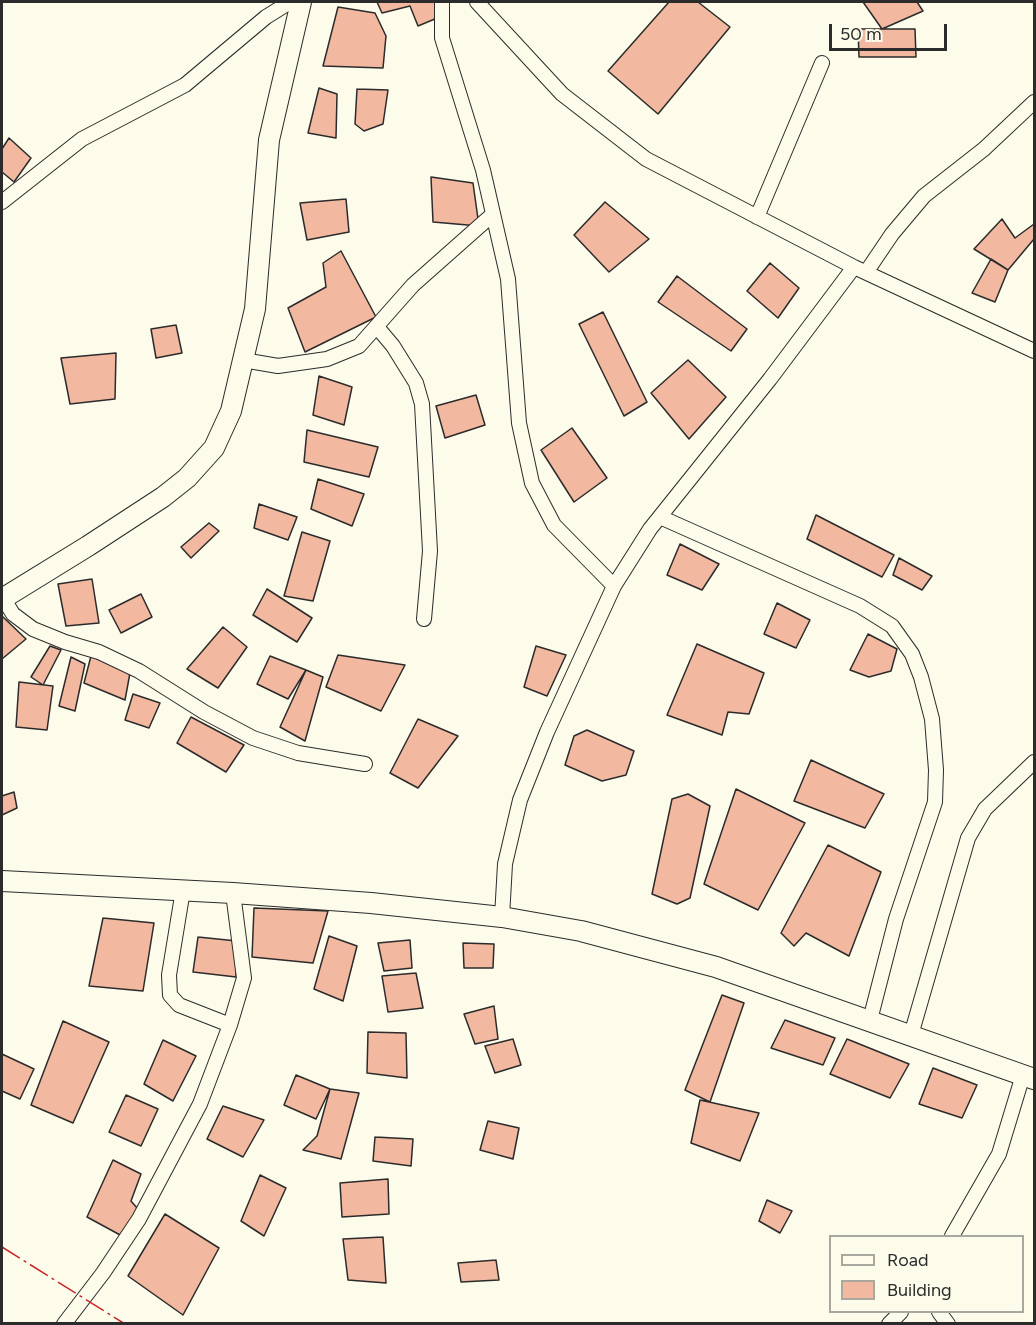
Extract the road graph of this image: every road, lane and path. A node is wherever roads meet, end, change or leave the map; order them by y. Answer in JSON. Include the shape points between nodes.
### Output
{"nodes":[{"id":1,"x":290,"y":2,"type":"edge"},
{"id":2,"x":301,"y":2,"type":"edge"},
{"id":3,"x":442,"y":2,"type":"edge"},
{"id":4,"x":477,"y":2,"type":"edge"},
{"id":5,"x":822,"y":63,"type":"dead end"},
{"id":6,"x":1035,"y":102,"type":"edge"},
{"id":7,"x":2,"y":202,"type":"edge"},
{"id":8,"x":492,"y":215,"type":"junction"},
{"id":9,"x":757,"y":217,"type":"junction"},
{"id":10,"x":860,"y":269,"type":"junction"},
{"id":11,"x":377,"y":327,"type":"junction"},
{"id":12,"x":1035,"y":351,"type":"edge"},
{"id":13,"x":243,"y":360,"type":"junction"},
{"id":14,"x":660,"y":517,"type":"junction"},
{"id":15,"x":614,"y":585,"type":"junction"},
{"id":16,"x":2,"y":598,"type":"edge"},
{"id":17,"x":424,"y":619,"type":"dead end"},
{"id":18,"x":1035,"y":762,"type":"edge"},
{"id":19,"x":365,"y":764,"type":"dead end"},
{"id":20,"x":2,"y":881,"type":"edge"},
{"id":21,"x":183,"y":890,"type":"junction"},
{"id":22,"x":233,"y":893,"type":"junction"},
{"id":23,"x":502,"y":917,"type":"junction"},
{"id":24,"x":870,"y":1020,"type":"junction"},
{"id":25,"x":230,"y":1025,"type":"junction"},
{"id":26,"x":910,"y":1035,"type":"junction"},
{"id":27,"x":1029,"y":1077,"type":"edge"},
{"id":28,"x":953,"y":1235,"type":"edge"},
{"id":29,"x":64,"y":1323,"type":"edge"}],
"edges":[{"from":1,"to":7,"type":"street","via":[[266,17],[185,85],[82,139]]},
{"from":2,"to":13,"type":"main road","via":[[269,140],[255,309]]},
{"from":3,"to":8,"type":"street","via":[[442,38],[483,170]]},
{"from":4,"to":9,"type":"street","via":[[562,94],[605,130],[646,159]]},
{"from":5,"to":9,"type":"street"},
{"from":6,"to":10,"type":"street","via":[[924,196]]},
{"from":8,"to":11,"type":"street","via":[[412,285]]},
{"from":8,"to":15,"type":"street","via":[[508,279],[519,423],[532,483],[554,525]]},
{"from":9,"to":10,"type":"street"},
{"from":10,"to":12,"type":"street"},
{"from":10,"to":14,"type":"street"},
{"from":11,"to":13,"type":"street","via":[[359,346],[327,359],[278,366]]},
{"from":11,"to":17,"type":"street","via":[[416,383],[422,404],[430,551]]},
{"from":13,"to":16,"type":"main road","via":[[231,411],[214,448],[187,478],[88,546]]},
{"from":14,"to":15,"type":"street"},
{"from":14,"to":24,"type":"street","via":[[860,606],[892,626],[915,662],[932,718],[935,802],[925,838],[912,862]]},
{"from":15,"to":23,"type":"street","via":[[520,800],[505,864]]},
{"from":16,"to":19,"type":"street","via":[[13,614],[33,629],[139,671],[253,738],[298,753]]},
{"from":18,"to":26,"type":"street","via":[[985,809],[968,838]]},
{"from":20,"to":21,"type":"main road"},
{"from":21,"to":22,"type":"main road"},
{"from":21,"to":25,"type":"street","via":[[169,975],[170,995],[179,1005]]},
{"from":22,"to":23,"type":"main road"},
{"from":22,"to":25,"type":"street","via":[[244,978]]},
{"from":23,"to":24,"type":"main road","via":[[581,931],[716,967]]},
{"from":24,"to":26,"type":"main road"},
{"from":25,"to":29,"type":"street","via":[[201,1104],[168,1167],[103,1274]]},
{"from":26,"to":27,"type":"main road"},
{"from":27,"to":28,"type":"street","via":[[999,1154]]}]}
